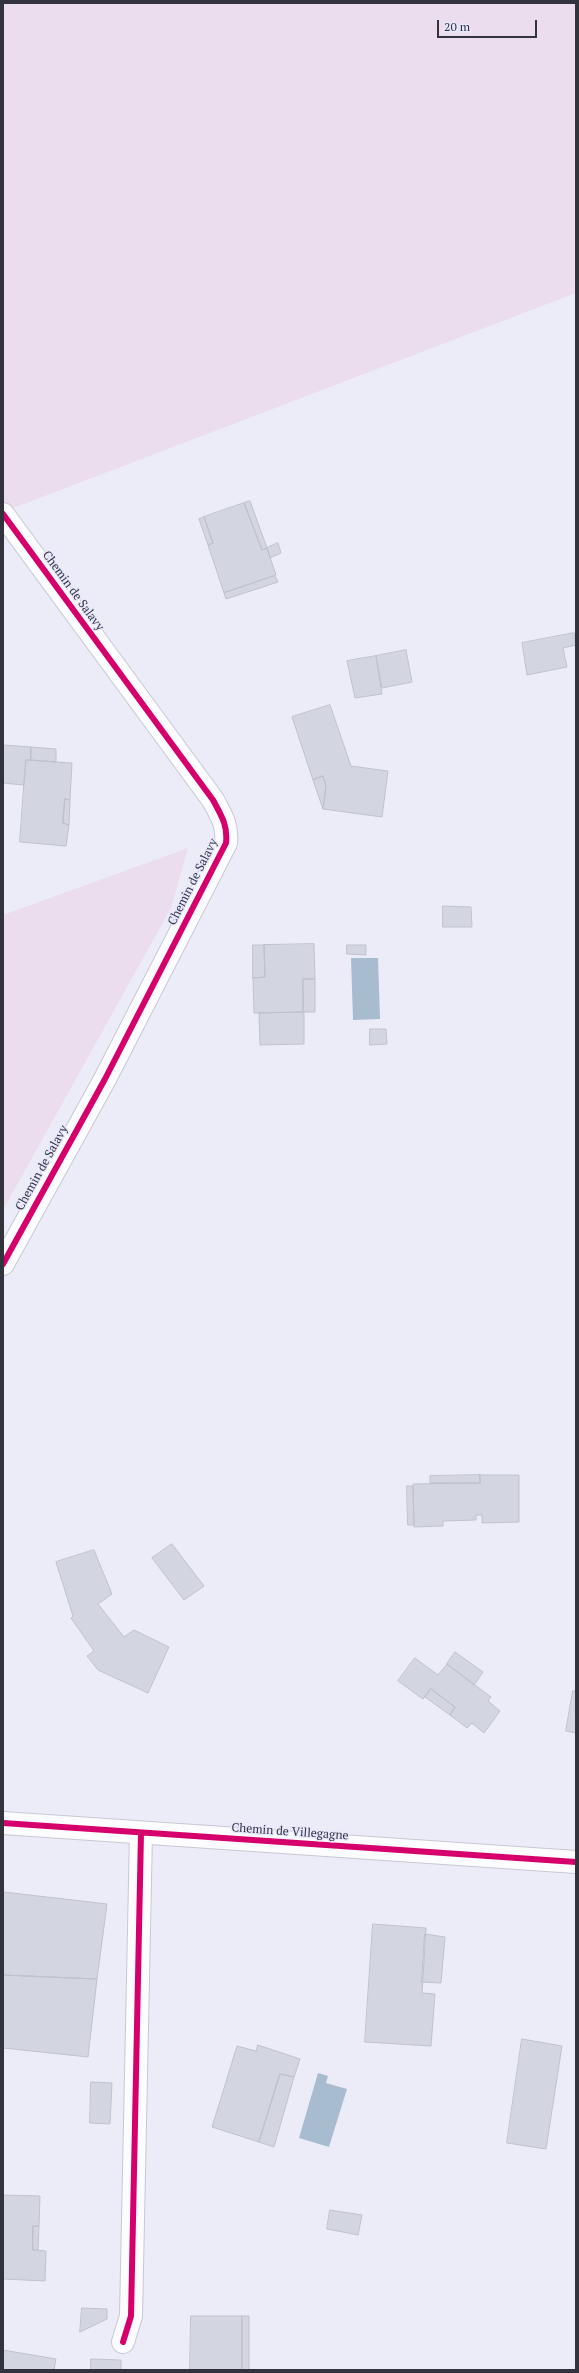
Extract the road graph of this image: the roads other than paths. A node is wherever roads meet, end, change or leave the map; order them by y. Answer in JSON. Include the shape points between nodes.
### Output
{"nodes":[{"id":1,"x":3,"y":514,"type":"edge"},
{"id":2,"x":3,"y":1264,"type":"edge"},
{"id":3,"x":3,"y":1823,"type":"edge"},
{"id":4,"x":141,"y":1833,"type":"junction"},
{"id":5,"x":576,"y":1862,"type":"edge"},
{"id":6,"x":123,"y":2342,"type":"dead end"}],
"edges":[{"from":1,"to":2,"type":"street","name":"Chemin de Salavy","via":[[213,800],[225,821],[227,832],[226,843],[105,1079]]},
{"from":3,"to":4,"type":"street","name":"Chemin de Villegagne"},
{"from":4,"to":5,"type":"street","name":"Chemin de Villegagne"},
{"from":4,"to":6,"type":"street","via":[[131,2316]]}]}
